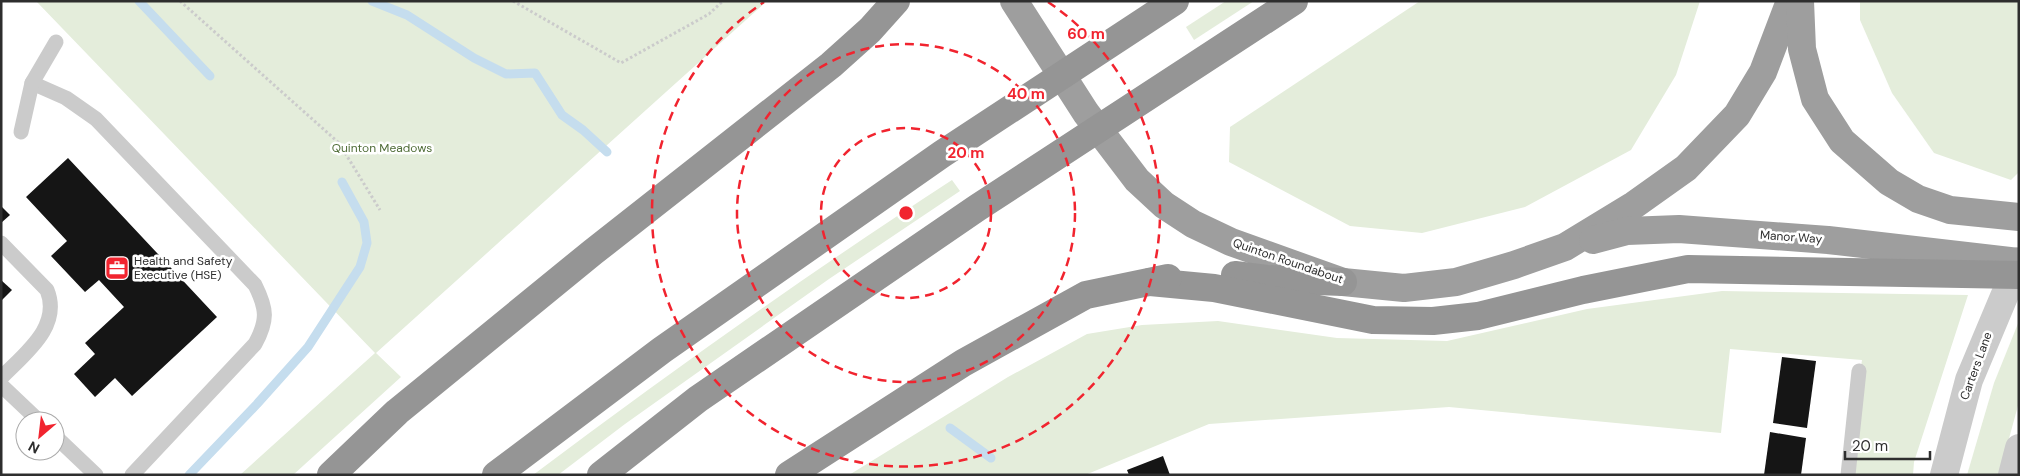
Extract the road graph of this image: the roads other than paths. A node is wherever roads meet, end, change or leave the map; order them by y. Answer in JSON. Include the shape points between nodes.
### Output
{"nodes":[{"id":1,"x":896,"y":1,"type":"edge"},
{"id":2,"x":1014,"y":1,"type":"edge"},
{"id":3,"x":1294,"y":1,"type":"edge"},
{"id":4,"x":1790,"y":1,"type":"edge"},
{"id":5,"x":1800,"y":1,"type":"edge"},
{"id":6,"x":1168,"y":6,"type":"edge"},
{"id":7,"x":56,"y":42,"type":"dead end"},
{"id":8,"x":32,"y":83,"type":"junction"},
{"id":9,"x":21,"y":132,"type":"dead end"},
{"id":10,"x":2019,"y":217,"type":"edge"},
{"id":11,"x":1,"y":243,"type":"edge"},
{"id":12,"x":1565,"y":247,"type":"junction"},
{"id":13,"x":2019,"y":262,"type":"edge"},
{"id":14,"x":2019,"y":275,"type":"edge"},
{"id":15,"x":1150,"y":282,"type":"junction"},
{"id":16,"x":1343,"y":282,"type":"junction"},
{"id":17,"x":1859,"y":371,"type":"dead end"},
{"id":18,"x":1,"y":378,"type":"edge"},
{"id":19,"x":1,"y":385,"type":"edge"},
{"id":20,"x":29,"y":411,"type":"edge"},
{"id":21,"x":65,"y":446,"type":"edge"},
{"id":22,"x":2019,"y":448,"type":"edge"},
{"id":23,"x":96,"y":475,"type":"edge"},
{"id":24,"x":132,"y":475,"type":"edge"},
{"id":25,"x":331,"y":475,"type":"edge"},
{"id":26,"x":496,"y":475,"type":"edge"},
{"id":27,"x":601,"y":475,"type":"edge"},
{"id":28,"x":790,"y":475,"type":"edge"},
{"id":29,"x":1848,"y":475,"type":"edge"},
{"id":30,"x":1944,"y":475,"type":"edge"},
{"id":31,"x":2012,"y":475,"type":"edge"}],
"edges":[{"from":1,"to":25,"type":"highway","via":[[831,65],[593,252],[397,412]]},
{"from":2,"to":16,"type":"highway","name":"Quinton Roundabout","via":[[1086,113],[1137,180],[1164,205],[1193,224],[1231,242]]},
{"from":3,"to":27,"type":"highway","via":[[977,208],[698,399]]},
{"from":4,"to":12,"type":"highway","name":"Quinton Roundabout","via":[[1763,72],[1737,115],[1686,168],[1634,205]]},
{"from":5,"to":10,"type":"highway","via":[[1802,49],[1815,99],[1842,141],[1889,182],[1918,199],[1950,210]]},
{"from":6,"to":26,"type":"highway","via":[[942,154],[662,350]]},
{"from":7,"to":8,"type":"lane"},
{"from":8,"to":9,"type":"lane"},
{"from":8,"to":24,"type":"lane","via":[[66,98],[96,119],[255,285],[264,301],[264,327],[254,344]]},
{"from":11,"to":18,"type":"lane","via":[[47,290],[52,311],[42,334]]},
{"from":12,"to":13,"type":"highway","name":"Manor Way","via":[[1627,231],[1679,229],[1828,240]]},
{"from":12,"to":16,"type":"highway","name":"Quinton Roundabout","via":[[1456,282],[1404,288]]},
{"from":13,"to":30,"type":"street","name":"Carters Lane","via":[[1969,380]]},
{"from":14,"to":15,"type":"highway","via":[[1688,269],[1478,316],[1433,321],[1373,320],[1214,288]]},
{"from":15,"to":16,"type":"highway","via":[[1188,273],[1217,272],[1266,279]]},
{"from":15,"to":28,"type":"highway","via":[[1086,295],[1053,312],[963,362]]},
{"from":17,"to":29,"type":"lane"},
{"from":19,"to":20,"type":"lane"},
{"from":21,"to":23,"type":"lane"},
{"from":22,"to":31,"type":"street"}]}
